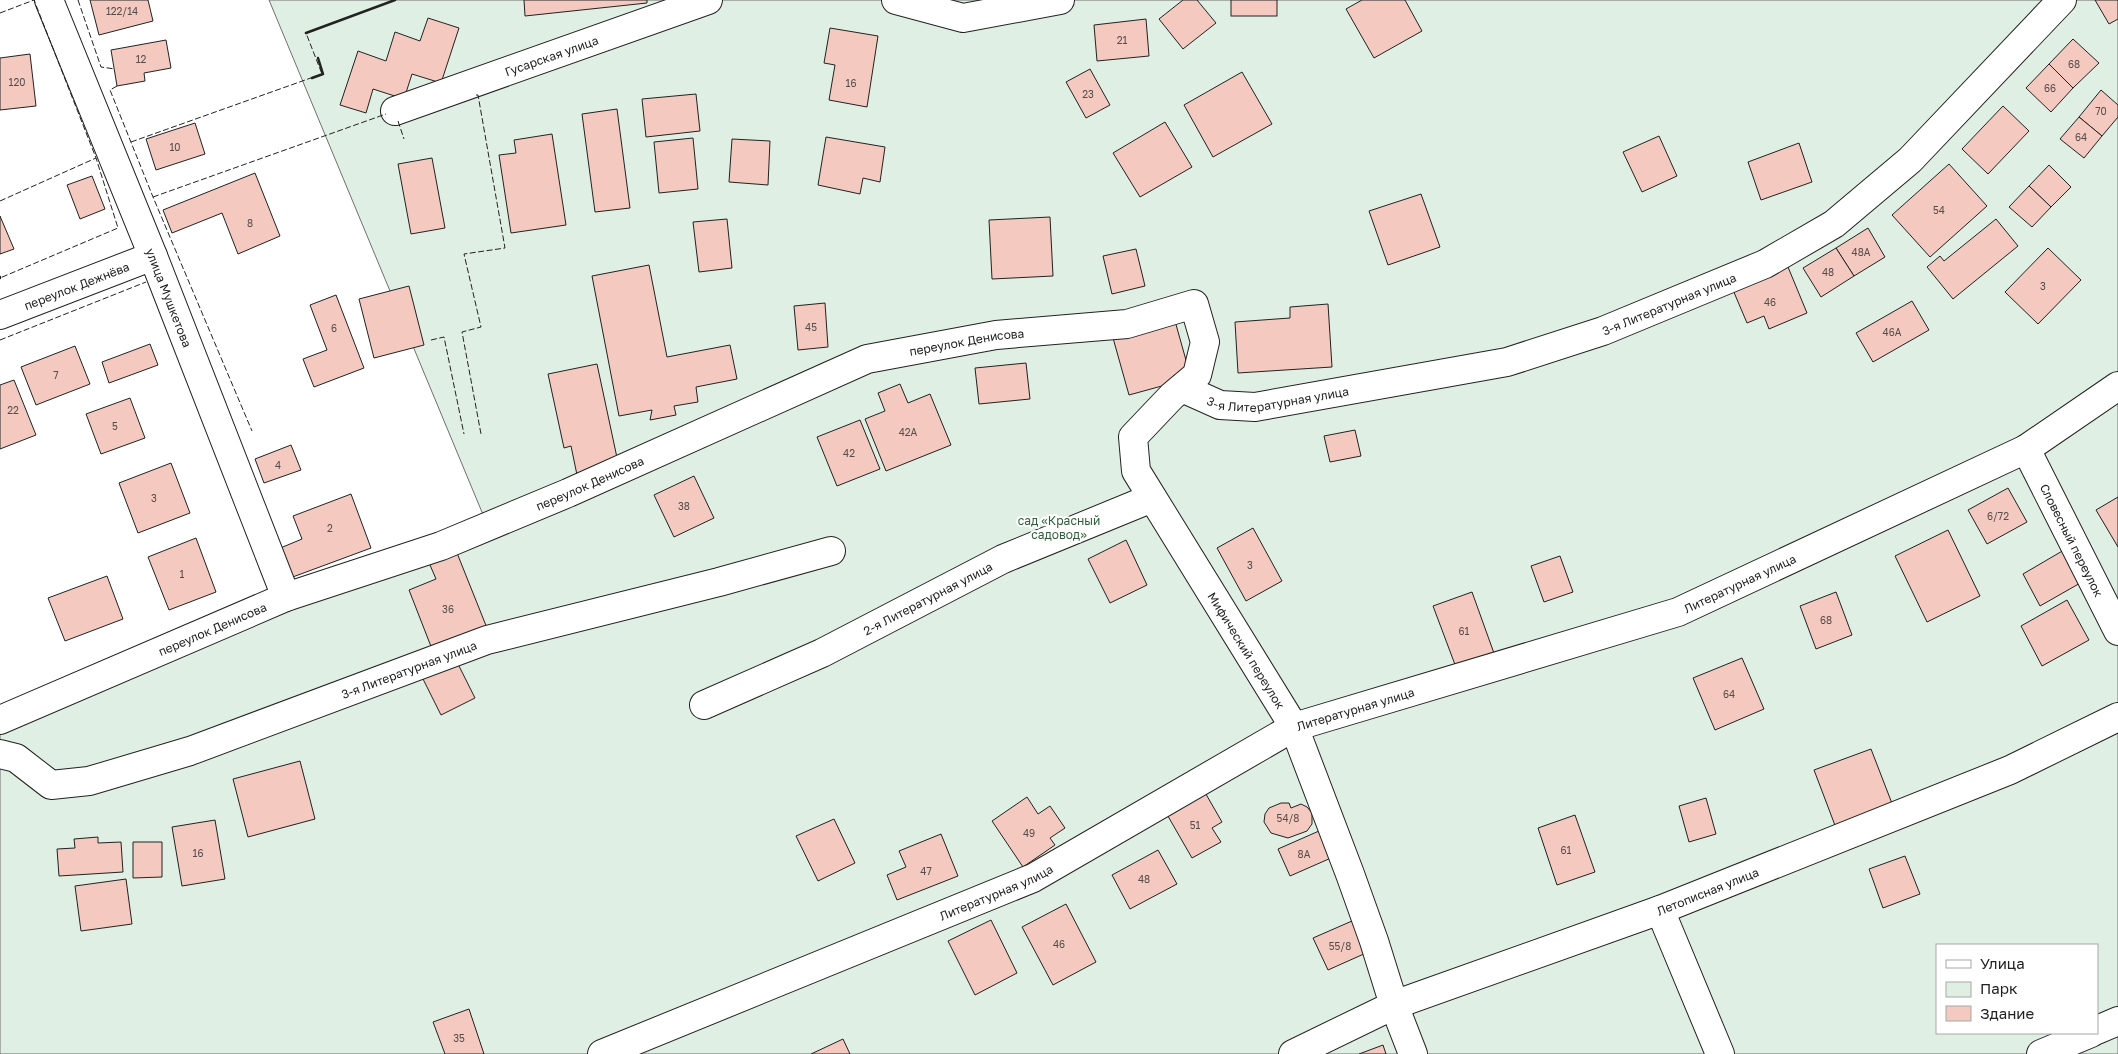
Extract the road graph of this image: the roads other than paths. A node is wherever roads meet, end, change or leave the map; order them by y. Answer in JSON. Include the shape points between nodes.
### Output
{"nodes":[{"id":1,"x":49,"y":0,"type":"edge"},
{"id":2,"x":708,"y":0,"type":"edge"},
{"id":3,"x":896,"y":0,"type":"edge"},
{"id":4,"x":1060,"y":0,"type":"edge"},
{"id":5,"x":2062,"y":0,"type":"edge"},
{"id":6,"x":395,"y":111,"type":"dead end"},
{"id":7,"x":153,"y":256,"type":"junction"},
{"id":8,"x":1194,"y":304,"type":"joint"},
{"id":9,"x":0,"y":315,"type":"edge"},
{"id":10,"x":2118,"y":386,"type":"edge"},
{"id":11,"x":1182,"y":388,"type":"junction"},
{"id":12,"x":2026,"y":449,"type":"junction"},
{"id":13,"x":1152,"y":498,"type":"junction"},
{"id":14,"x":831,"y":551,"type":"dead end"},
{"id":15,"x":286,"y":597,"type":"junction"},
{"id":16,"x":2118,"y":630,"type":"edge"},
{"id":17,"x":704,"y":705,"type":"dead end"},
{"id":18,"x":2118,"y":717,"type":"edge"},
{"id":19,"x":0,"y":720,"type":"edge"},
{"id":20,"x":1294,"y":727,"type":"junction"},
{"id":21,"x":0,"y":754,"type":"edge"},
{"id":22,"x":1660,"y":910,"type":"junction"},
{"id":23,"x":1394,"y":1005,"type":"junction"},
{"id":24,"x":2118,"y":1021,"type":"edge"},
{"id":25,"x":2098,"y":1030,"type":"edge"},
{"id":26,"x":2089,"y":1034,"type":"edge"},
{"id":27,"x":602,"y":1054,"type":"edge"},
{"id":28,"x":1293,"y":1054,"type":"edge"},
{"id":29,"x":1413,"y":1054,"type":"edge"},
{"id":30,"x":1720,"y":1054,"type":"edge"},
{"id":31,"x":2040,"y":1054,"type":"edge"}],
"edges":[{"from":1,"to":7,"type":"street","name":"улица Мушкетова"},
{"from":2,"to":6,"type":"street","name":"Гусарская улица"},
{"from":3,"to":4,"type":"street","via":[[963,18]]},
{"from":5,"to":11,"type":"street","name":"3-я Литературная улица","via":[[1910,160],[1834,224],[1765,264],[1603,331],[1506,362],[1255,407],[1220,405]]},
{"from":7,"to":9,"type":"street","name":"переулок Дежнёва"},
{"from":7,"to":15,"type":"street","name":"улица Мушкетова"},
{"from":8,"to":11,"type":"street","name":"Мифический переулок","via":[[1205,342],[1198,375]]},
{"from":8,"to":15,"type":"street","name":"переулок Денисова","via":[[1127,324],[996,335],[866,359],[568,493],[441,546]]},
{"from":10,"to":12,"type":"street","name":"Литературная улица"},
{"from":11,"to":13,"type":"street","name":"Мифический переулок","via":[[1133,437],[1136,471]]},
{"from":12,"to":16,"type":"street","name":"Словесный переулок"},
{"from":12,"to":20,"type":"street","name":"Литературная улица","via":[[1678,612]]},
{"from":13,"to":17,"type":"street","name":"2-я Литературная улица","via":[[1003,559],[822,653]]},
{"from":13,"to":20,"type":"street","name":"Мифический переулок"},
{"from":14,"to":21,"type":"street","name":"3-я Литературная улица","via":[[487,640],[190,751],[89,781],[51,785],[16,758]]},
{"from":15,"to":19,"type":"street","name":"переулок Денисова"},
{"from":18,"to":22,"type":"street","name":"Летописная улица","via":[[2010,770]]},
{"from":20,"to":23,"type":"street","name":"Мифический переулок","via":[[1368,924]]},
{"from":20,"to":27,"type":"street","name":"Литературная улица","via":[[1033,878]]},
{"from":22,"to":23,"type":"street","name":"Летописная улица"},
{"from":22,"to":30,"type":"street"},
{"from":23,"to":28,"type":"street","name":"Летописная улица"},
{"from":23,"to":29,"type":"street","name":"Мифический переулок"},
{"from":24,"to":25,"type":"street"},
{"from":26,"to":31,"type":"street"}]}
